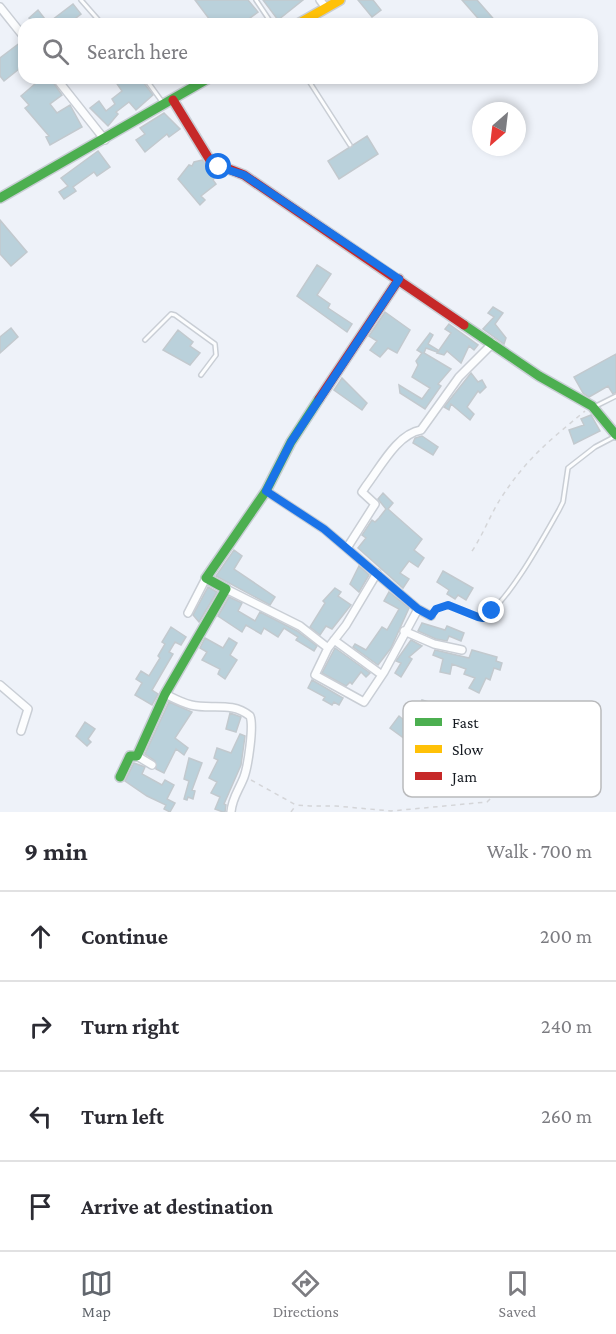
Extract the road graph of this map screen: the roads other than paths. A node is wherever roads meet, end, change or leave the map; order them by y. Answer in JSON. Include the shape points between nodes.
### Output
{"nodes":[{"id":1,"x":81,"y":0,"type":"edge"},
{"id":2,"x":256,"y":0,"type":"edge"},
{"id":3,"x":340,"y":0,"type":"edge"},
{"id":4,"x":323,"y":4,"type":"edge"},
{"id":5,"x":0,"y":7,"type":"edge"},
{"id":6,"x":97,"y":18,"type":"edge"},
{"id":7,"x":268,"y":18,"type":"edge"},
{"id":8,"x":306,"y":18,"type":"edge"},
{"id":9,"x":18,"y":30,"type":"edge"},
{"id":10,"x":61,"y":84,"type":"edge"},
{"id":11,"x":151,"y":84,"type":"edge"},
{"id":12,"x":199,"y":84,"type":"edge"},
{"id":13,"x":311,"y":84,"type":"edge"},
{"id":14,"x":169,"y":102,"type":"junction"},
{"id":15,"x":105,"y":140,"type":"junction"},
{"id":16,"x":350,"y":145,"type":"dead end"},
{"id":17,"x":0,"y":198,"type":"edge"},
{"id":18,"x":399,"y":279,"type":"junction"},
{"id":19,"x":145,"y":340,"type":"dead end"},
{"id":20,"x":493,"y":343,"type":"junction"},
{"id":21,"x":201,"y":375,"type":"dead end"},
{"id":22,"x":616,"y":396,"type":"edge"},
{"id":23,"x":593,"y":407,"type":"junction"},
{"id":24,"x":611,"y":421,"type":"edge"},
{"id":25,"x":616,"y":436,"type":"edge"},
{"id":26,"x":266,"y":491,"type":"junction"},
{"id":27,"x":347,"y":548,"type":"junction"},
{"id":28,"x":377,"y":573,"type":"junction"},
{"id":29,"x":206,"y":578,"type":"junction"},
{"id":30,"x":226,"y":589,"type":"junction"},
{"id":31,"x":418,"y":609,"type":"junction"},
{"id":32,"x":188,"y":613,"type":"dead end"},
{"id":33,"x":431,"y":616,"type":"joint"},
{"id":34,"x":404,"y":631,"type":"junction"},
{"id":35,"x":334,"y":640,"type":"junction"},
{"id":36,"x":327,"y":648,"type":"junction"},
{"id":37,"x":462,"y":650,"type":"dead end"},
{"id":38,"x":382,"y":675,"type":"junction"},
{"id":39,"x":0,"y":685,"type":"edge"},
{"id":40,"x":165,"y":694,"type":"junction"},
{"id":41,"x":21,"y":731,"type":"dead end"},
{"id":42,"x":137,"y":756,"type":"junction"},
{"id":43,"x":152,"y":765,"type":"dead end"},
{"id":44,"x":120,"y":777,"type":"dead end"},
{"id":45,"x":231,"y":812,"type":"edge"}],
"edges":[{"from":1,"to":6,"type":"lane"},
{"from":2,"to":7,"type":"lane"},
{"from":3,"to":4,"type":"street"},
{"from":4,"to":8,"type":"street"},
{"from":5,"to":9,"type":"street"},
{"from":10,"to":15,"type":"street"},
{"from":11,"to":14,"type":"lane"},
{"from":12,"to":14,"type":"street"},
{"from":13,"to":16,"type":"lane"},
{"from":14,"to":15,"type":"street"},
{"from":14,"to":18,"type":"street","via":[[216,165],[244,175]]},
{"from":15,"to":17,"type":"street"},
{"from":18,"to":20,"type":"street"},
{"from":18,"to":26,"type":"street","via":[[291,442]]},
{"from":19,"to":21,"type":"lane","via":[[171,314],[175,315],[215,344],[216,355]]},
{"from":20,"to":23,"type":"street"},
{"from":20,"to":27,"type":"street","via":[[459,377],[421,430],[403,438],[366,486],[362,492],[375,504]]},
{"from":22,"to":23,"type":"lane"},
{"from":23,"to":24,"type":"street"},
{"from":24,"to":25,"type":"street"},
{"from":25,"to":33,"type":"lane","via":[[568,468],[559,510],[492,611],[483,618],[448,605],[436,609]]},
{"from":26,"to":27,"type":"street"},
{"from":26,"to":29,"type":"street"},
{"from":27,"to":28,"type":"street"},
{"from":28,"to":31,"type":"street"},
{"from":28,"to":35,"type":"street"},
{"from":29,"to":30,"type":"street"},
{"from":29,"to":32,"type":"street"},
{"from":30,"to":36,"type":"street","via":[[300,626]]},
{"from":30,"to":40,"type":"street"},
{"from":31,"to":33,"type":"street"},
{"from":31,"to":34,"type":"street"},
{"from":34,"to":37,"type":"street","via":[[434,644]]},
{"from":34,"to":38,"type":"street"},
{"from":35,"to":36,"type":"street"},
{"from":35,"to":38,"type":"street"},
{"from":36,"to":38,"type":"street","via":[[315,675],[361,702]]},
{"from":39,"to":41,"type":"street","via":[[28,709]]},
{"from":40,"to":42,"type":"street"},
{"from":40,"to":45,"type":"street","via":[[189,705],[227,705],[250,716],[252,728],[244,776],[233,797]]},
{"from":42,"to":43,"type":"street"},
{"from":42,"to":44,"type":"street","via":[[130,756]]}]}
